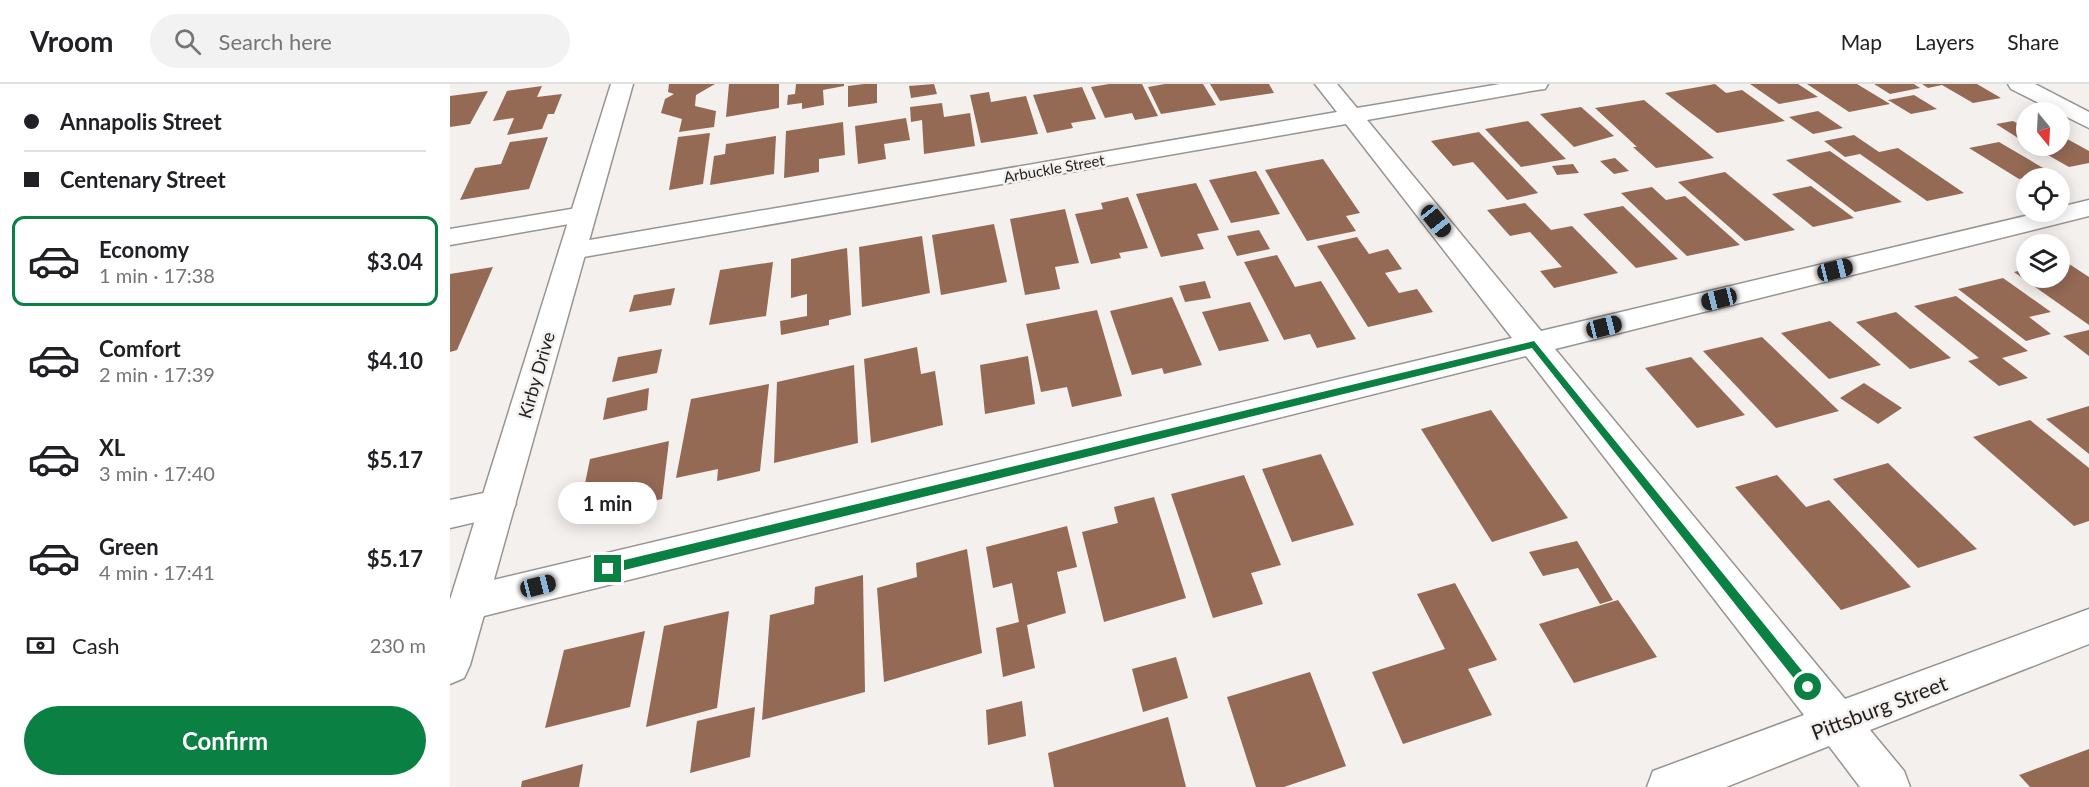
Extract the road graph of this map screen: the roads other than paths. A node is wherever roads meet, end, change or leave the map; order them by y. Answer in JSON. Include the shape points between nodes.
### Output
{"nodes":[{"id":1,"x":622,"y":84,"type":"edge"},
{"id":2,"x":1326,"y":84,"type":"edge"},
{"id":3,"x":1537,"y":84,"type":"edge"},
{"id":4,"x":2019,"y":84,"type":"edge"},
{"id":5,"x":1352,"y":116,"type":"junction"},
{"id":6,"x":2089,"y":121,"type":"edge"},
{"id":7,"x":2089,"y":208,"type":"edge"},
{"id":8,"x":583,"y":215,"type":"junction"},
{"id":9,"x":450,"y":237,"type":"edge"},
{"id":10,"x":572,"y":251,"type":"junction"},
{"id":11,"x":1534,"y":344,"type":"junction"},
{"id":12,"x":498,"y":504,"type":"junction"},
{"id":13,"x":450,"y":514,"type":"edge"},
{"id":14,"x":468,"y":603,"type":"junction"},
{"id":15,"x":2089,"y":626,"type":"edge"},
{"id":16,"x":450,"y":665,"type":"edge"},
{"id":17,"x":1837,"y":723,"type":"junction"},
{"id":18,"x":1669,"y":787,"type":"edge"},
{"id":19,"x":1888,"y":787,"type":"edge"}],
"edges":[{"from":1,"to":8,"type":"street","name":"Kirby Drive"},
{"from":2,"to":5,"type":"street"},
{"from":3,"to":5,"type":"street","name":"Arbuckle Street"},
{"from":4,"to":6,"type":"street"},
{"from":5,"to":10,"type":"street","name":"Arbuckle Street"},
{"from":5,"to":11,"type":"street"},
{"from":7,"to":11,"type":"street"},
{"from":8,"to":9,"type":"street"},
{"from":8,"to":10,"type":"street","name":"Kirby Drive"},
{"from":10,"to":12,"type":"street","name":"Kirby Drive"},
{"from":11,"to":14,"type":"street"},
{"from":11,"to":17,"type":"street"},
{"from":12,"to":13,"type":"street"},
{"from":12,"to":14,"type":"street","name":"Kirby Drive"},
{"from":14,"to":16,"type":"street","name":"Kirby Drive"},
{"from":15,"to":17,"type":"street","name":"Pittsburg Street"},
{"from":17,"to":18,"type":"street","name":"Pittsburg Street"},
{"from":17,"to":19,"type":"street"}]}
